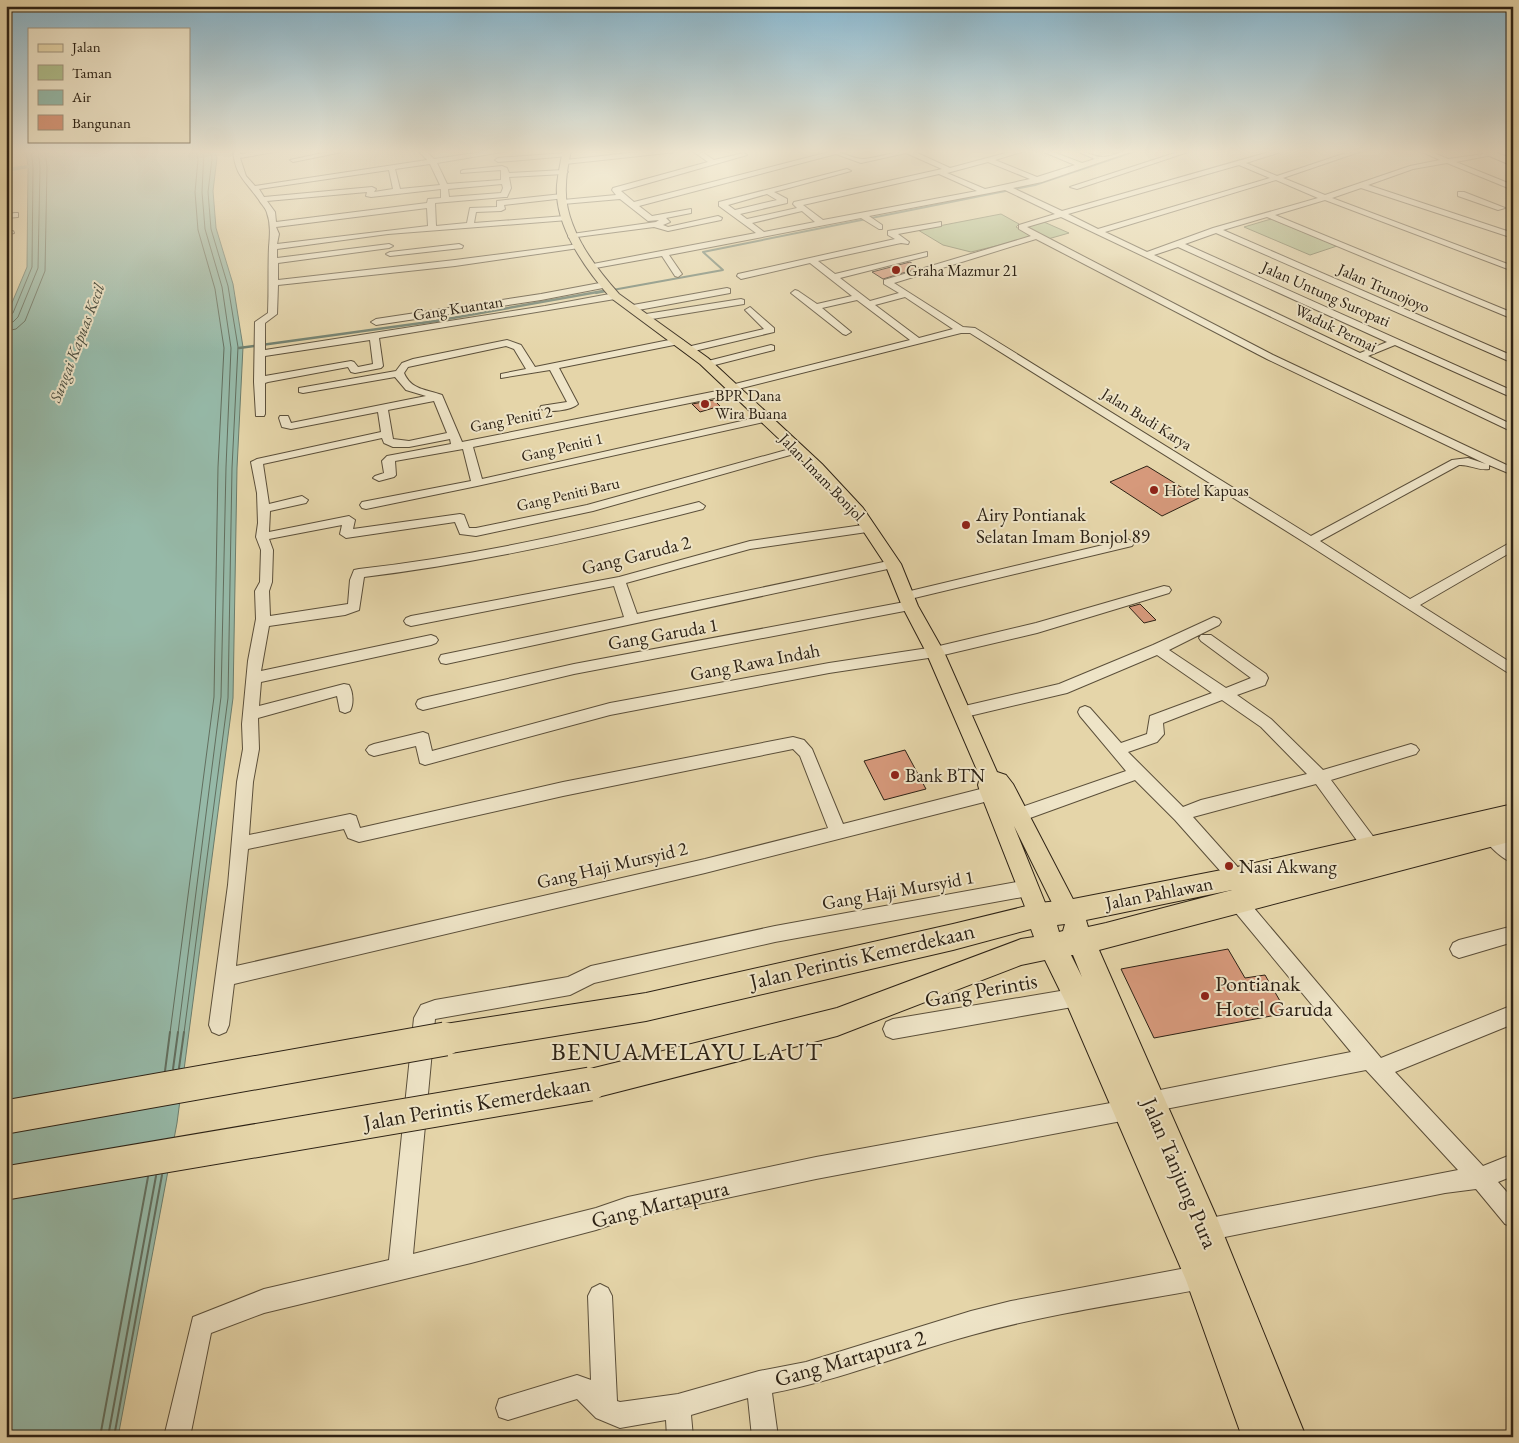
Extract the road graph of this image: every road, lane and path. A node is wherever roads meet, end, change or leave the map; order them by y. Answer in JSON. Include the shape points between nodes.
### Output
{"nodes":[{"id":1,"x":271,"y":217,"type":"edge"},
{"id":2,"x":328,"y":217,"type":"edge"},
{"id":3,"x":432,"y":217,"type":"edge"},
{"id":4,"x":472,"y":217,"type":"edge"},
{"id":5,"x":649,"y":217,"type":"edge"},
{"id":6,"x":671,"y":217,"type":"edge"},
{"id":7,"x":740,"y":217,"type":"edge"},
{"id":8,"x":765,"y":217,"type":"edge"},
{"id":9,"x":814,"y":217,"type":"edge"},
{"id":10,"x":868,"y":217,"type":"edge"},
{"id":11,"x":1051,"y":217,"type":"edge"},
{"id":12,"x":1070,"y":217,"type":"edge"},
{"id":13,"x":1144,"y":217,"type":"edge"},
{"id":14,"x":1260,"y":217,"type":"edge"},
{"id":15,"x":1274,"y":217,"type":"edge"},
{"id":16,"x":1376,"y":217,"type":"edge"},
{"id":17,"x":1458,"y":217,"type":"edge"},
{"id":18,"x":1475,"y":217,"type":"edge"},
{"id":19,"x":566,"y":218,"type":"joint"},
{"id":20,"x":718,"y":218,"type":"dead end"},
{"id":21,"x":865,"y":218,"type":"junction"},
{"id":22,"x":1466,"y":220,"type":"junction"},
{"id":23,"x":658,"y":222,"type":"junction"},
{"id":24,"x":745,"y":222,"type":"junction"},
{"id":25,"x":272,"y":224,"type":"junction"},
{"id":26,"x":823,"y":224,"type":"junction"},
{"id":27,"x":938,"y":224,"type":"dead end"},
{"id":28,"x":470,"y":226,"type":"junction"},
{"id":29,"x":879,"y":227,"type":"dead end"},
{"id":30,"x":432,"y":229,"type":"junction"},
{"id":31,"x":1216,"y":230,"type":"junction"},
{"id":32,"x":1098,"y":231,"type":"junction"},
{"id":33,"x":388,"y":232,"type":"junction"},
{"id":34,"x":763,"y":235,"type":"junction"},
{"id":35,"x":572,"y":236,"type":"junction"},
{"id":36,"x":1513,"y":236,"type":"edge"},
{"id":37,"x":1033,"y":238,"type":"dead end"},
{"id":38,"x":1178,"y":243,"type":"junction"},
{"id":39,"x":910,"y":244,"type":"junction"},
{"id":40,"x":460,"y":246,"type":"dead end"},
{"id":41,"x":579,"y":246,"type":"junction"},
{"id":42,"x":273,"y":247,"type":"junction"},
{"id":43,"x":390,"y":250,"type":"junction"},
{"id":44,"x":665,"y":255,"type":"junction"},
{"id":45,"x":1147,"y":255,"type":"junction"},
{"id":46,"x":811,"y":260,"type":"junction"},
{"id":47,"x":274,"y":261,"type":"junction"},
{"id":48,"x":593,"y":267,"type":"junction"},
{"id":49,"x":1513,"y":269,"type":"edge"},
{"id":50,"x":392,"y":271,"type":"junction"},
{"id":51,"x":678,"y":274,"type":"dead end"},
{"id":52,"x":741,"y":276,"type":"dead end"},
{"id":53,"x":834,"y":277,"type":"junction"},
{"id":54,"x":277,"y":282,"type":"junction"},
{"id":55,"x":610,"y":290,"type":"junction"},
{"id":56,"x":727,"y":291,"type":"dead end"},
{"id":57,"x":795,"y":293,"type":"dead end"},
{"id":58,"x":907,"y":294,"type":"junction"},
{"id":59,"x":858,"y":297,"type":"junction"},
{"id":60,"x":741,"y":302,"type":"dead end"},
{"id":61,"x":868,"y":304,"type":"junction"},
{"id":62,"x":815,"y":307,"type":"junction"},
{"id":63,"x":634,"y":308,"type":"junction"},
{"id":64,"x":750,"y":310,"type":"dead end"},
{"id":65,"x":1513,"y":316,"type":"edge"},
{"id":66,"x":646,"y":317,"type":"junction"},
{"id":67,"x":445,"y":318,"type":"junction"},
{"id":68,"x":376,"y":322,"type":"dead end"},
{"id":69,"x":960,"y":330,"type":"junction"},
{"id":70,"x":846,"y":332,"type":"dead end"},
{"id":71,"x":374,"y":336,"type":"junction"},
{"id":72,"x":917,"y":341,"type":"junction"},
{"id":73,"x":1395,"y":342,"type":"junction"},
{"id":74,"x":684,"y":345,"type":"junction"},
{"id":75,"x":1513,"y":346,"type":"edge"},
{"id":76,"x":771,"y":348,"type":"dead end"},
{"id":77,"x":1494,"y":352,"type":"junction"},
{"id":78,"x":261,"y":354,"type":"junction"},
{"id":79,"x":1360,"y":356,"type":"junction"},
{"id":80,"x":1513,"y":360,"type":"edge"},
{"id":81,"x":707,"y":364,"type":"junction"},
{"id":82,"x":553,"y":367,"type":"junction"},
{"id":83,"x":532,"y":371,"type":"junction"},
{"id":84,"x":399,"y":373,"type":"junction"},
{"id":85,"x":506,"y":376,"type":"dead end"},
{"id":86,"x":259,"y":382,"type":"junction"},
{"id":87,"x":408,"y":389,"type":"junction"},
{"id":88,"x":733,"y":389,"type":"junction"},
{"id":89,"x":304,"y":390,"type":"dead end"},
{"id":90,"x":1513,"y":395,"type":"edge"},
{"id":91,"x":438,"y":397,"type":"junction"},
{"id":92,"x":402,"y":403,"type":"junction"},
{"id":93,"x":573,"y":404,"type":"junction"},
{"id":94,"x":382,"y":407,"type":"junction"},
{"id":95,"x":545,"y":408,"type":"dead end"},
{"id":96,"x":260,"y":414,"type":"dead end"},
{"id":97,"x":284,"y":418,"type":"dead end"},
{"id":98,"x":764,"y":418,"type":"junction"},
{"id":99,"x":584,"y":421,"type":"junction"},
{"id":100,"x":1513,"y":429,"type":"edge"},
{"id":101,"x":386,"y":434,"type":"junction"},
{"id":102,"x":460,"y":442,"type":"junction"},
{"id":103,"x":797,"y":450,"type":"junction"},
{"id":104,"x":1513,"y":472,"type":"edge"},
{"id":105,"x":379,"y":478,"type":"dead end"},
{"id":106,"x":1513,"y":482,"type":"edge"},
{"id":107,"x":477,"y":483,"type":"junction"},
{"id":108,"x":302,"y":500,"type":"dead end"},
{"id":109,"x":366,"y":505,"type":"dead end"},
{"id":110,"x":699,"y":506,"type":"dead end"},
{"id":111,"x":589,"y":508,"type":"junction"},
{"id":112,"x":264,"y":509,"type":"junction"},
{"id":113,"x":333,"y":512,"type":"dead end"},
{"id":114,"x":322,"y":524,"type":"junction"},
{"id":115,"x":870,"y":528,"type":"junction"},
{"id":116,"x":599,"y":532,"type":"junction"},
{"id":117,"x":262,"y":537,"type":"junction"},
{"id":118,"x":1311,"y":541,"type":"junction"},
{"id":119,"x":1128,"y":544,"type":"dead end"},
{"id":120,"x":1513,"y":545,"type":"edge"},
{"id":121,"x":893,"y":564,"type":"junction"},
{"id":122,"x":619,"y":581,"type":"junction"},
{"id":123,"x":1164,"y":590,"type":"dead end"},
{"id":124,"x":908,"y":601,"type":"junction"},
{"id":125,"x":1410,"y":605,"type":"junction"},
{"id":126,"x":632,"y":620,"type":"junction"},
{"id":127,"x":411,"y":621,"type":"dead end"},
{"id":128,"x":262,"y":622,"type":"junction"},
{"id":129,"x":1214,"y":622,"type":"dead end"},
{"id":130,"x":1206,"y":638,"type":"dead end"},
{"id":131,"x":431,"y":640,"type":"dead end"},
{"id":132,"x":1158,"y":649,"type":"junction"},
{"id":133,"x":935,"y":652,"type":"junction"},
{"id":134,"x":446,"y":659,"type":"dead end"},
{"id":135,"x":1513,"y":671,"type":"edge"},
{"id":136,"x":254,"y":678,"type":"junction"},
{"id":137,"x":1224,"y":694,"type":"junction"},
{"id":138,"x":423,"y":704,"type":"dead end"},
{"id":139,"x":345,"y":707,"type":"dead end"},
{"id":140,"x":960,"y":712,"type":"junction"},
{"id":141,"x":1085,"y":712,"type":"dead end"},
{"id":142,"x":251,"y":714,"type":"junction"},
{"id":143,"x":374,"y":750,"type":"dead end"},
{"id":144,"x":1411,"y":750,"type":"dead end"},
{"id":145,"x":1119,"y":751,"type":"junction"},
{"id":146,"x":1138,"y":773,"type":"junction"},
{"id":147,"x":1320,"y":777,"type":"junction"},
{"id":148,"x":996,"y":786,"type":"junction"},
{"id":149,"x":1513,"y":814,"type":"edge"},
{"id":150,"x":1019,"y":815,"type":"junction"},
{"id":151,"x":1181,"y":815,"type":"junction"},
{"id":152,"x":838,"y":832,"type":"junction"},
{"id":153,"x":1501,"y":832,"type":"edge"},
{"id":154,"x":240,"y":844,"type":"junction"},
{"id":155,"x":1372,"y":848,"type":"junction"},
{"id":156,"x":1513,"y":856,"type":"edge"},
{"id":157,"x":1028,"y":888,"type":"junction"},
{"id":158,"x":1237,"y":889,"type":"junction"},
{"id":159,"x":1068,"y":912,"type":"junction"},
{"id":160,"x":1039,"y":915,"type":"junction"},
{"id":161,"x":1513,"y":934,"type":"edge"},
{"id":162,"x":1081,"y":942,"type":"junction"},
{"id":163,"x":1052,"y":947,"type":"junction"},
{"id":164,"x":1459,"y":949,"type":"dead end"},
{"id":165,"x":225,"y":977,"type":"junction"},
{"id":166,"x":1078,"y":997,"type":"junction"},
{"id":167,"x":1513,"y":1014,"type":"edge"},
{"id":168,"x":219,"y":1025,"type":"dead end"},
{"id":169,"x":893,"y":1029,"type":"dead end"},
{"id":170,"x":1373,"y":1064,"type":"junction"},
{"id":171,"x":1138,"y":1106,"type":"junction"},
{"id":172,"x":6,"y":1117,"type":"edge"},
{"id":173,"x":1513,"y":1165,"type":"edge"},
{"id":174,"x":1480,"y":1178,"type":"junction"},
{"id":175,"x":6,"y":1183,"type":"edge"},
{"id":176,"x":1513,"y":1216,"type":"edge"},
{"id":177,"x":1205,"y":1230,"type":"junction"},
{"id":178,"x":400,"y":1269,"type":"junction"},
{"id":179,"x":1202,"y":1277,"type":"junction"},
{"id":180,"x":600,"y":1296,"type":"dead end"},
{"id":181,"x":759,"y":1383,"type":"junction"},
{"id":182,"x":678,"y":1406,"type":"junction"},
{"id":183,"x":508,"y":1408,"type":"dead end"},
{"id":184,"x":605,"y":1409,"type":"junction"},
{"id":185,"x":177,"y":1437,"type":"edge"},
{"id":186,"x":680,"y":1437,"type":"edge"},
{"id":187,"x":765,"y":1437,"type":"edge"},
{"id":188,"x":1261,"y":1437,"type":"edge"},
{"id":189,"x":1287,"y":1437,"type":"edge"}],
"edges":[{"from":1,"to":25,"type":"street"},
{"from":2,"to":25,"type":"street"},
{"from":3,"to":30,"type":"street"},
{"from":4,"to":28,"type":"street"},
{"from":5,"to":23,"type":"street"},
{"from":6,"to":23,"type":"street"},
{"from":7,"to":24,"type":"street"},
{"from":8,"to":24,"type":"street"},
{"from":9,"to":26,"type":"street"},
{"from":10,"to":21,"type":"street"},
{"from":11,"to":104,"type":"street","via":[[1022,227],[1270,357]]},
{"from":12,"to":32,"type":"street","name":"Waduk Permai"},
{"from":13,"to":32,"type":"street"},
{"from":14,"to":31,"type":"street"},
{"from":15,"to":65,"type":"street"},
{"from":16,"to":49,"type":"street"},
{"from":17,"to":22,"type":"street"},
{"from":18,"to":22,"type":"street"},
{"from":19,"to":28,"type":"street"},
{"from":19,"to":35,"type":"main road","name":"Jalan Imam Bonjol"},
{"from":20,"to":23,"type":"street","via":[[668,229]]},
{"from":21,"to":26,"type":"street"},
{"from":21,"to":29,"type":"street"},
{"from":22,"to":36,"type":"street"},
{"from":23,"to":35,"type":"street"},
{"from":24,"to":34,"type":"street"},
{"from":25,"to":42,"type":"street","via":[[275,234]]},
{"from":26,"to":34,"type":"street"},
{"from":27,"to":39,"type":"street","via":[[891,233]]},
{"from":28,"to":30,"type":"street"},
{"from":30,"to":33,"type":"street"},
{"from":31,"to":38,"type":"street"},
{"from":31,"to":77,"type":"street","name":"Jalan Trunojoyo"},
{"from":32,"to":45,"type":"street","name":"Waduk Permai"},
{"from":33,"to":42,"type":"street"},
{"from":33,"to":43,"type":"street"},
{"from":34,"to":44,"type":"street"},
{"from":35,"to":41,"type":"main road","name":"Jalan Imam Bonjol"},
{"from":37,"to":58,"type":"street","via":[[887,282]]},
{"from":38,"to":45,"type":"street"},
{"from":38,"to":73,"type":"street","name":"Jalan Untung Suropati"},
{"from":39,"to":46,"type":"street"},
{"from":39,"to":53,"type":"street","via":[[924,254]]},
{"from":40,"to":43,"type":"street"},
{"from":41,"to":48,"type":"main road","name":"Jalan Imam Bonjol"},
{"from":41,"to":50,"type":"street"},
{"from":42,"to":47,"type":"street"},
{"from":43,"to":47,"type":"street"},
{"from":43,"to":50,"type":"street"},
{"from":44,"to":48,"type":"street"},
{"from":44,"to":51,"type":"street"},
{"from":45,"to":79,"type":"street","name":"Waduk Permai"},
{"from":46,"to":52,"type":"street"},
{"from":46,"to":53,"type":"street"},
{"from":47,"to":54,"type":"street"},
{"from":48,"to":55,"type":"main road","name":"Jalan Imam Bonjol"},
{"from":50,"to":54,"type":"street"},
{"from":53,"to":59,"type":"street"},
{"from":54,"to":78,"type":"street","via":[[272,314],[260,322]]},
{"from":55,"to":63,"type":"main road","name":"Jalan Imam Bonjol"},
{"from":55,"to":67,"type":"street","name":"Gang Kuantan"},
{"from":55,"to":67,"type":"street"},
{"from":56,"to":63,"type":"street"},
{"from":57,"to":62,"type":"street"},
{"from":58,"to":61,"type":"street"},
{"from":58,"to":69,"type":"street"},
{"from":59,"to":61,"type":"street"},
{"from":59,"to":62,"type":"street"},
{"from":60,"to":66,"type":"street"},
{"from":61,"to":72,"type":"street"},
{"from":62,"to":70,"type":"street"},
{"from":63,"to":66,"type":"main road","name":"Jalan Imam Bonjol"},
{"from":64,"to":74,"type":"street","via":[[771,330]]},
{"from":66,"to":74,"type":"main road","name":"Jalan Imam Bonjol"},
{"from":67,"to":68,"type":"street"},
{"from":67,"to":71,"type":"street","name":"Gang Kuantan"},
{"from":69,"to":72,"type":"street","name":"Jalan Budi Karya"},
{"from":69,"to":118,"type":"street","name":"Jalan Budi Karya","via":[[980,334]]},
{"from":71,"to":78,"type":"street","name":"Gang Kuantan"},
{"from":71,"to":86,"type":"street","via":[[378,366],[355,370],[351,364]]},
{"from":72,"to":88,"type":"street","name":"Jalan Budi Karya"},
{"from":73,"to":79,"type":"street"},
{"from":73,"to":90,"type":"street","name":"Jalan Untung Suropati"},
{"from":74,"to":81,"type":"main road","name":"Jalan Imam Bonjol"},
{"from":74,"to":82,"type":"street"},
{"from":75,"to":77,"type":"street"},
{"from":76,"to":81,"type":"street"},
{"from":77,"to":80,"type":"street","name":"Jalan Trunojoyo"},
{"from":78,"to":86,"type":"street"},
{"from":79,"to":100,"type":"street","name":"Waduk Permai"},
{"from":81,"to":88,"type":"main road","name":"Jalan Imam Bonjol"},
{"from":82,"to":83,"type":"street"},
{"from":82,"to":93,"type":"street"},
{"from":83,"to":84,"type":"street","via":[[520,348],[508,343],[416,361],[405,365]]},
{"from":83,"to":85,"type":"street"},
{"from":84,"to":87,"type":"street"},
{"from":84,"to":89,"type":"street"},
{"from":86,"to":96,"type":"street"},
{"from":87,"to":91,"type":"street"},
{"from":87,"to":92,"type":"street"},
{"from":88,"to":98,"type":"main road","name":"Jalan Imam Bonjol"},
{"from":88,"to":99,"type":"street","name":"Gang Peniti 2"},
{"from":91,"to":92,"type":"street"},
{"from":91,"to":102,"type":"street","name":"Gang Peniti 2"},
{"from":92,"to":94,"type":"street"},
{"from":93,"to":95,"type":"street"},
{"from":93,"to":99,"type":"street"},
{"from":94,"to":97,"type":"street","via":[[292,426],[286,425]]},
{"from":94,"to":101,"type":"street"},
{"from":98,"to":103,"type":"main road","name":"Jalan Imam Bonjol"},
{"from":98,"to":107,"type":"street","name":"Gang Peniti 1"},
{"from":99,"to":102,"type":"street","name":"Gang Peniti 2"},
{"from":101,"to":102,"type":"street","via":[[388,441],[395,445]]},
{"from":101,"to":112,"type":"street","via":[[257,462]]},
{"from":102,"to":105,"type":"street","via":[[389,459],[390,475]]},
{"from":102,"to":107,"type":"street"},
{"from":103,"to":111,"type":"street","name":"Gang Peniti Baru"},
{"from":103,"to":115,"type":"main road","name":"Jalan Imam Bonjol","via":[[845,496]]},
{"from":106,"to":118,"type":"street","via":[[1473,462],[1456,462]]},
{"from":107,"to":109,"type":"street","name":"Gang Peniti 1"},
{"from":108,"to":112,"type":"street"},
{"from":110,"to":116,"type":"street"},
{"from":111,"to":114,"type":"street","name":"Gang Peniti Baru","via":[[476,532],[464,531],[460,518],[352,534],[346,534],[349,520]]},
{"from":111,"to":116,"type":"street"},
{"from":112,"to":117,"type":"street"},
{"from":113,"to":114,"type":"street","via":[[323,514]]},
{"from":114,"to":117,"type":"street"},
{"from":115,"to":121,"type":"main road","name":"Jalan Imam Bonjol"},
{"from":115,"to":122,"type":"street","name":"Gang Garuda 2","via":[[750,545]]},
{"from":116,"to":128,"type":"street","via":[[440,562],[359,573],[354,607]]},
{"from":117,"to":128,"type":"street","via":[[266,550],[266,582],[262,591]]},
{"from":118,"to":125,"type":"street","name":"Jalan Budi Karya"},
{"from":119,"to":124,"type":"street","name":"Gang Garuda 1"},
{"from":120,"to":125,"type":"street"},
{"from":121,"to":124,"type":"main road","name":"Jalan Imam Bonjol"},
{"from":121,"to":126,"type":"street"},
{"from":122,"to":126,"type":"street"},
{"from":122,"to":127,"type":"street","name":"Gang Garuda 2"},
{"from":123,"to":133,"type":"street","name":"Gang Rawa Indah","via":[[1037,628]]},
{"from":124,"to":133,"type":"main road","name":"Jalan Imam Bonjol"},
{"from":124,"to":138,"type":"street","name":"Gang Garuda 1"},
{"from":125,"to":135,"type":"street","name":"Jalan Budi Karya"},
{"from":126,"to":134,"type":"street"},
{"from":128,"to":136,"type":"street"},
{"from":129,"to":132,"type":"street"},
{"from":130,"to":137,"type":"street","via":[[1261,678],[1254,684]]},
{"from":131,"to":136,"type":"street"},
{"from":132,"to":137,"type":"street"},
{"from":132,"to":140,"type":"street","via":[[1049,693]]},
{"from":133,"to":140,"type":"main road","name":"Jalan Imam Bonjol"},
{"from":133,"to":143,"type":"street","name":"Gang Rawa Indah","via":[[829,668],[610,710],[425,759],[423,738]]},
{"from":136,"to":142,"type":"street"},
{"from":137,"to":145,"type":"street","via":[[1155,720],[1156,734],[1152,738]]},
{"from":137,"to":147,"type":"street","via":[[1266,723]]},
{"from":139,"to":142,"type":"street","via":[[344,689]]},
{"from":140,"to":148,"type":"main road","name":"Jalan Imam Bonjol"},
{"from":141,"to":145,"type":"street"},
{"from":142,"to":154,"type":"street","via":[[252,749],[245,782]]},
{"from":144,"to":147,"type":"street"},
{"from":145,"to":146,"type":"street"},
{"from":146,"to":150,"type":"street"},
{"from":146,"to":151,"type":"street"},
{"from":147,"to":151,"type":"street","via":[[1201,806]]},
{"from":147,"to":155,"type":"street"},
{"from":148,"to":150,"type":"main road","name":"Jalan Imam Bonjol"},
{"from":148,"to":152,"type":"street","name":"Gang Haji Mursyid 2"},
{"from":148,"to":157,"type":"main road","name":"Jalan Imam Bonjol"},
{"from":149,"to":155,"type":"highway","name":"Jalan Pahlawan"},
{"from":150,"to":159,"type":"main road","name":"Jalan Imam Bonjol"},
{"from":151,"to":158,"type":"street"},
{"from":152,"to":154,"type":"street","via":[[807,753],[799,744],[793,743],[563,789],[359,835],[354,832],[350,821]]},
{"from":152,"to":165,"type":"street","name":"Gang Haji Mursyid 2"},
{"from":153,"to":156,"type":"street"},
{"from":153,"to":158,"type":"highway","name":"Jalan Pahlawan"},
{"from":154,"to":165,"type":"street"},
{"from":155,"to":158,"type":"highway","name":"Jalan Pahlawan"},
{"from":157,"to":160,"type":"main road","name":"Jalan Imam Bonjol"},
{"from":157,"to":178,"type":"street","name":"Gang Haji Mursyid 1","via":[[775,934],[592,975],[570,986],[428,1012],[424,1018]]},
{"from":158,"to":159,"type":"highway","name":"Jalan Pahlawan"},
{"from":158,"to":162,"type":"highway","name":"Jalan Pahlawan"},
{"from":158,"to":170,"type":"street"},
{"from":159,"to":160,"type":"highway","name":"Jalan Pahlawan"},
{"from":159,"to":162,"type":"highway","name":"Jalan Tanjung Pura"},
{"from":160,"to":163,"type":"highway","name":"Jalan Tanjung Pura"},
{"from":160,"to":172,"type":"highway","name":"Jalan Perintis Kemerdekaan","bridge":true,"via":[[646,1007],[445,1039]]},
{"from":161,"to":164,"type":"street"},
{"from":162,"to":163,"type":"highway","name":"Jalan Pahlawan"},
{"from":162,"to":171,"type":"highway","name":"Jalan Tanjung Pura"},
{"from":163,"to":166,"type":"highway","name":"Jalan Tanjung Pura"},
{"from":163,"to":175,"type":"highway","name":"Jalan Perintis Kemerdekaan","bridge":true,"via":[[1021,952],[837,1022],[590,1084]]},
{"from":165,"to":168,"type":"street"},
{"from":166,"to":169,"type":"street","name":"Gang Perintis"},
{"from":166,"to":171,"type":"highway","name":"Jalan Tanjung Pura"},
{"from":167,"to":170,"type":"street","name":"Gang Martapura"},
{"from":170,"to":171,"type":"street","name":"Gang Martapura"},
{"from":170,"to":174,"type":"street"},
{"from":171,"to":177,"type":"highway","name":"Jalan Tanjung Pura"},
{"from":171,"to":178,"type":"street","name":"Gang Martapura","via":[[628,1208],[596,1220]]},
{"from":171,"to":179,"type":"highway","name":"Jalan Tanjung Pura"},
{"from":173,"to":174,"type":"street"},
{"from":174,"to":176,"type":"street"},
{"from":174,"to":177,"type":"street","via":[[1445,1182]]},
{"from":177,"to":189,"type":"highway","name":"Jalan Tanjung Pura"},
{"from":178,"to":185,"type":"street","name":"Gang Martapura","via":[[264,1301],[201,1325]]},
{"from":179,"to":181,"type":"street","name":"Gang Martapura 2","via":[[971,1322],[806,1374]]},
{"from":179,"to":188,"type":"highway","name":"Jalan Tanjung Pura"},
{"from":180,"to":184,"type":"street"},
{"from":181,"to":182,"type":"street","name":"Gang Martapura 2"},
{"from":181,"to":187,"type":"street"},
{"from":182,"to":184,"type":"street","name":"Gang Martapura 2","via":[[620,1414]]},
{"from":182,"to":186,"type":"street"},
{"from":183,"to":184,"type":"street","via":[[577,1387],[584,1389]]}]}
